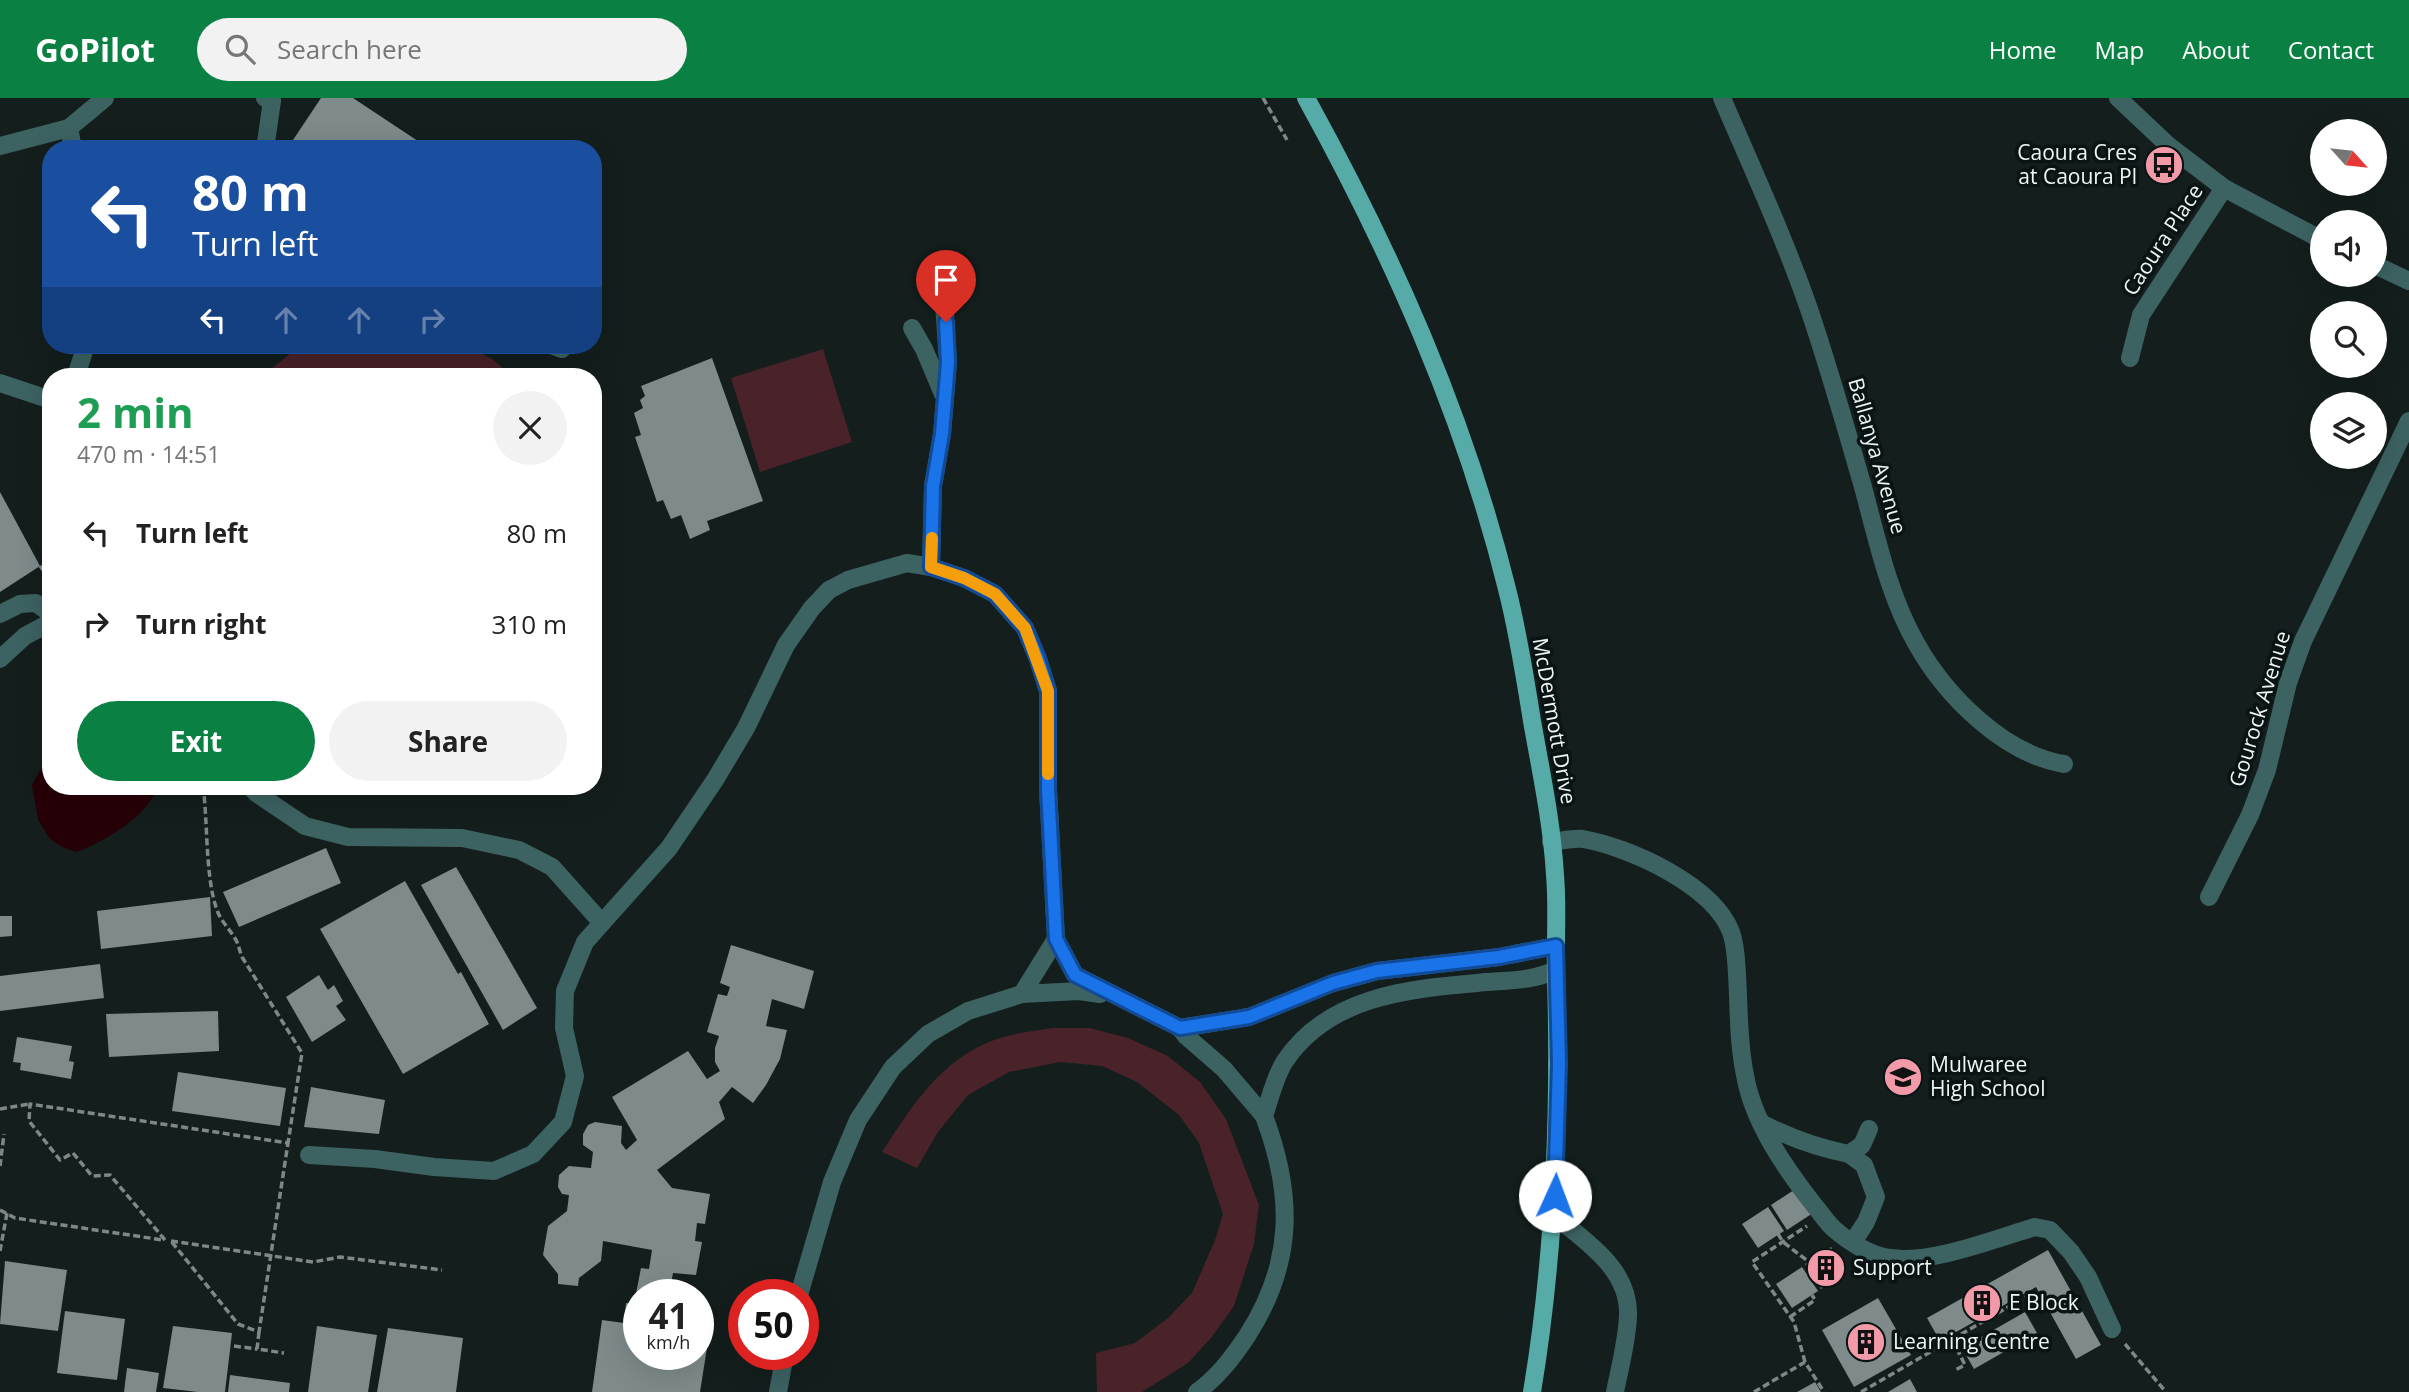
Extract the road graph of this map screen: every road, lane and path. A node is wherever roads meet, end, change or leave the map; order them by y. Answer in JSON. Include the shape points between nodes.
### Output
{"nodes":[{"id":1,"x":105,"y":98,"type":"edge"},
{"id":2,"x":1263,"y":98,"type":"edge"},
{"id":3,"x":1306,"y":98,"type":"edge"},
{"id":4,"x":1722,"y":98,"type":"edge"},
{"id":5,"x":2118,"y":98,"type":"edge"},
{"id":6,"x":271,"y":99,"type":"edge"},
{"id":7,"x":69,"y":128,"type":"junction"},
{"id":8,"x":71,"y":140,"type":"edge"},
{"id":9,"x":266,"y":140,"type":"edge"},
{"id":10,"x":1287,"y":141,"type":"dead end"},
{"id":11,"x":0,"y":146,"type":"edge"},
{"id":12,"x":2224,"y":188,"type":"junction"},
{"id":13,"x":2310,"y":234,"type":"edge"},
{"id":14,"x":2387,"y":271,"type":"edge"},
{"id":15,"x":2409,"y":281,"type":"edge"},
{"id":16,"x":941,"y":296,"type":"dead end"},
{"id":17,"x":912,"y":328,"type":"dead end"},
{"id":18,"x":2130,"y":358,"type":"dead end"},
{"id":19,"x":0,"y":383,"type":"edge"},
{"id":20,"x":42,"y":397,"type":"edge"},
{"id":21,"x":945,"y":400,"type":"junction"},
{"id":22,"x":2409,"y":421,"type":"edge"},
{"id":23,"x":40,"y":566,"type":"dead end"},
{"id":24,"x":931,"y":567,"type":"junction"},
{"id":25,"x":42,"y":569,"type":"edge"},
{"id":26,"x":42,"y":607,"type":"edge"},
{"id":27,"x":0,"y":614,"type":"edge"},
{"id":28,"x":42,"y":627,"type":"edge"},
{"id":29,"x":0,"y":659,"type":"edge"},
{"id":30,"x":2064,"y":764,"type":"dead end"},
{"id":31,"x":204,"y":795,"type":"edge"},
{"id":32,"x":259,"y":795,"type":"edge"},
{"id":33,"x":1551,"y":842,"type":"junction"},
{"id":34,"x":2209,"y":897,"type":"dead end"},
{"id":35,"x":602,"y":923,"type":"junction"},
{"id":36,"x":1056,"y":939,"type":"junction"},
{"id":37,"x":1556,"y":946,"type":"junction"},
{"id":38,"x":1556,"y":970,"type":"junction"},
{"id":39,"x":1022,"y":994,"type":"junction"},
{"id":40,"x":1114,"y":996,"type":"junction"},
{"id":41,"x":1180,"y":1028,"type":"junction"},
{"id":42,"x":30,"y":1104,"type":"junction"},
{"id":43,"x":0,"y":1109,"type":"edge"},
{"id":44,"x":1264,"y":1116,"type":"junction"},
{"id":45,"x":1761,"y":1123,"type":"junction"},
{"id":46,"x":1870,"y":1129,"type":"dead end"},
{"id":47,"x":4,"y":1134,"type":"dead end"},
{"id":48,"x":288,"y":1143,"type":"junction"},
{"id":49,"x":1849,"y":1154,"type":"junction"},
{"id":50,"x":309,"y":1155,"type":"dead end"},
{"id":51,"x":0,"y":1166,"type":"edge"},
{"id":52,"x":0,"y":1210,"type":"edge"},
{"id":53,"x":7,"y":1213,"type":"junction"},
{"id":54,"x":1554,"y":1215,"type":"junction"},
{"id":55,"x":1813,"y":1222,"type":"dead end"},
{"id":56,"x":1778,"y":1234,"type":"dead end"},
{"id":57,"x":165,"y":1240,"type":"junction"},
{"id":58,"x":171,"y":1241,"type":"junction"},
{"id":59,"x":1783,"y":1242,"type":"junction"},
{"id":60,"x":1853,"y":1242,"type":"junction"},
{"id":61,"x":0,"y":1251,"type":"edge"},
{"id":62,"x":271,"y":1256,"type":"junction"},
{"id":63,"x":1809,"y":1262,"type":"dead end"},
{"id":64,"x":442,"y":1270,"type":"dead end"},
{"id":65,"x":804,"y":1279,"type":"edge"},
{"id":66,"x":2034,"y":1292,"type":"dead end"},
{"id":67,"x":1812,"y":1295,"type":"dead end"},
{"id":68,"x":1790,"y":1317,"type":"junction"},
{"id":69,"x":2112,"y":1329,"type":"joint"},
{"id":70,"x":259,"y":1332,"type":"junction"},
{"id":71,"x":1952,"y":1339,"type":"junction"},
{"id":72,"x":234,"y":1346,"type":"dead end"},
{"id":73,"x":257,"y":1349,"type":"junction"},
{"id":74,"x":284,"y":1353,"type":"dead end"},
{"id":75,"x":1805,"y":1362,"type":"junction"},
{"id":76,"x":782,"y":1370,"type":"edge"},
{"id":77,"x":1955,"y":1370,"type":"dead end"},
{"id":78,"x":778,"y":1392,"type":"edge"},
{"id":79,"x":1198,"y":1392,"type":"edge"},
{"id":80,"x":1532,"y":1392,"type":"edge"},
{"id":81,"x":1615,"y":1392,"type":"edge"},
{"id":82,"x":1754,"y":1392,"type":"edge"},
{"id":83,"x":1824,"y":1392,"type":"edge"},
{"id":84,"x":1861,"y":1392,"type":"edge"},
{"id":85,"x":2166,"y":1392,"type":"edge"}],
"edges":[{"from":1,"to":7,"type":"street"},
{"from":2,"to":10,"type":"path"},
{"from":3,"to":33,"type":"main road","name":"McDermott Drive","via":[[1400,282],[1476,480],[1508,590]]},
{"from":4,"to":30,"type":"street","name":"Ballanya Avenue","via":[[1808,307],[1892,589],[1916,643],[1951,693],[1988,728],[2025,752]]},
{"from":5,"to":12,"type":"street","via":[[2169,146]]},
{"from":6,"to":9,"type":"street"},
{"from":7,"to":8,"type":"street"},
{"from":7,"to":11,"type":"street"},
{"from":12,"to":13,"type":"street"},
{"from":12,"to":18,"type":"street","name":"Caoura Place","via":[[2141,315]]},
{"from":14,"to":15,"type":"street"},
{"from":16,"to":21,"type":"street","via":[[948,362]]},
{"from":17,"to":21,"type":"street"},
{"from":19,"to":20,"type":"street"},
{"from":21,"to":24,"type":"street","via":[[933,486]]},
{"from":22,"to":34,"type":"street","name":"Gourock Avenue","via":[[2303,641],[2267,770]]},
{"from":23,"to":25,"type":"path"},
{"from":24,"to":35,"type":"street","via":[[907,563],[861,575],[829,590],[786,645],[746,728],[669,848]]},
{"from":24,"to":36,"type":"street","via":[[995,594],[1025,628],[1038,659],[1048,691]]},
{"from":26,"to":27,"type":"street","via":[[20,604]]},
{"from":28,"to":29,"type":"street"},
{"from":31,"to":48,"type":"path","via":[[216,909],[302,1053]]},
{"from":32,"to":35,"type":"street","via":[[305,826],[348,837],[462,838],[519,850],[552,867]]},
{"from":33,"to":37,"type":"main road","name":"McDermott Drive"},
{"from":33,"to":45,"type":"street","via":[[1581,839],[1637,854],[1666,869],[1719,912],[1736,952],[1745,1076]]},
{"from":35,"to":50,"type":"street","via":[[585,942],[565,991],[564,1028],[575,1076],[563,1122],[533,1154],[494,1171]]},
{"from":36,"to":39,"type":"street"},
{"from":36,"to":40,"type":"street","via":[[1075,975]]},
{"from":37,"to":38,"type":"main road","name":"McDermott Drive"},
{"from":37,"to":41,"type":"street","via":[[1377,971],[1333,983],[1249,1017]]},
{"from":38,"to":44,"type":"street","via":[[1522,980],[1385,996],[1347,1009],[1318,1025],[1284,1062]]},
{"from":38,"to":54,"type":"main road","name":"McDermott Drive","via":[[1559,1064]]},
{"from":39,"to":40,"type":"street","via":[[1079,991]]},
{"from":39,"to":65,"type":"street","via":[[948,1022],[928,1034],[893,1068],[858,1120],[832,1182]]},
{"from":40,"to":41,"type":"street"},
{"from":41,"to":44,"type":"street","via":[[1224,1069]]},
{"from":42,"to":43,"type":"path"},
{"from":42,"to":48,"type":"path"},
{"from":42,"to":57,"type":"path","via":[[29,1121],[60,1160],[73,1153],[92,1176],[110,1175]]},
{"from":44,"to":79,"type":"street","via":[[1276,1147],[1286,1200],[1281,1262],[1261,1315],[1227,1365]]},
{"from":45,"to":49,"type":"street","via":[[1790,1138]]},
{"from":45,"to":60,"type":"street","via":[[1801,1189],[1834,1229]]},
{"from":46,"to":49,"type":"street","via":[[1862,1145]]},
{"from":47,"to":51,"type":"path"},
{"from":48,"to":62,"type":"path"},
{"from":49,"to":60,"type":"street","via":[[1864,1165],[1876,1197]]},
{"from":52,"to":53,"type":"path"},
{"from":53,"to":57,"type":"path","via":[[15,1218]]},
{"from":53,"to":61,"type":"path"},
{"from":54,"to":80,"type":"main road","name":"McDermott Drive"},
{"from":54,"to":81,"type":"street","via":[[1602,1255],[1627,1296],[1628,1317]]},
{"from":55,"to":59,"type":"path"},
{"from":56,"to":59,"type":"path"},
{"from":57,"to":58,"type":"path"},
{"from":58,"to":62,"type":"path"},
{"from":58,"to":70,"type":"path","via":[[238,1325]]},
{"from":59,"to":63,"type":"path"},
{"from":59,"to":68,"type":"path","via":[[1752,1262]]},
{"from":60,"to":69,"type":"street","via":[[1891,1258],[1932,1257],[2035,1227],[2050,1230],[2088,1277]]},
{"from":62,"to":64,"type":"path","via":[[313,1262],[340,1257]]},
{"from":62,"to":70,"type":"path"},
{"from":66,"to":71,"type":"path"},
{"from":67,"to":68,"type":"path","via":[[1815,1300]]},
{"from":68,"to":75,"type":"path"},
{"from":69,"to":85,"type":"path"},
{"from":70,"to":73,"type":"path"},
{"from":71,"to":77,"type":"path","via":[[1965,1365]]},
{"from":71,"to":84,"type":"path"},
{"from":72,"to":73,"type":"path"},
{"from":73,"to":74,"type":"path"},
{"from":75,"to":82,"type":"path"},
{"from":75,"to":83,"type":"path"},
{"from":76,"to":78,"type":"street"}]}
